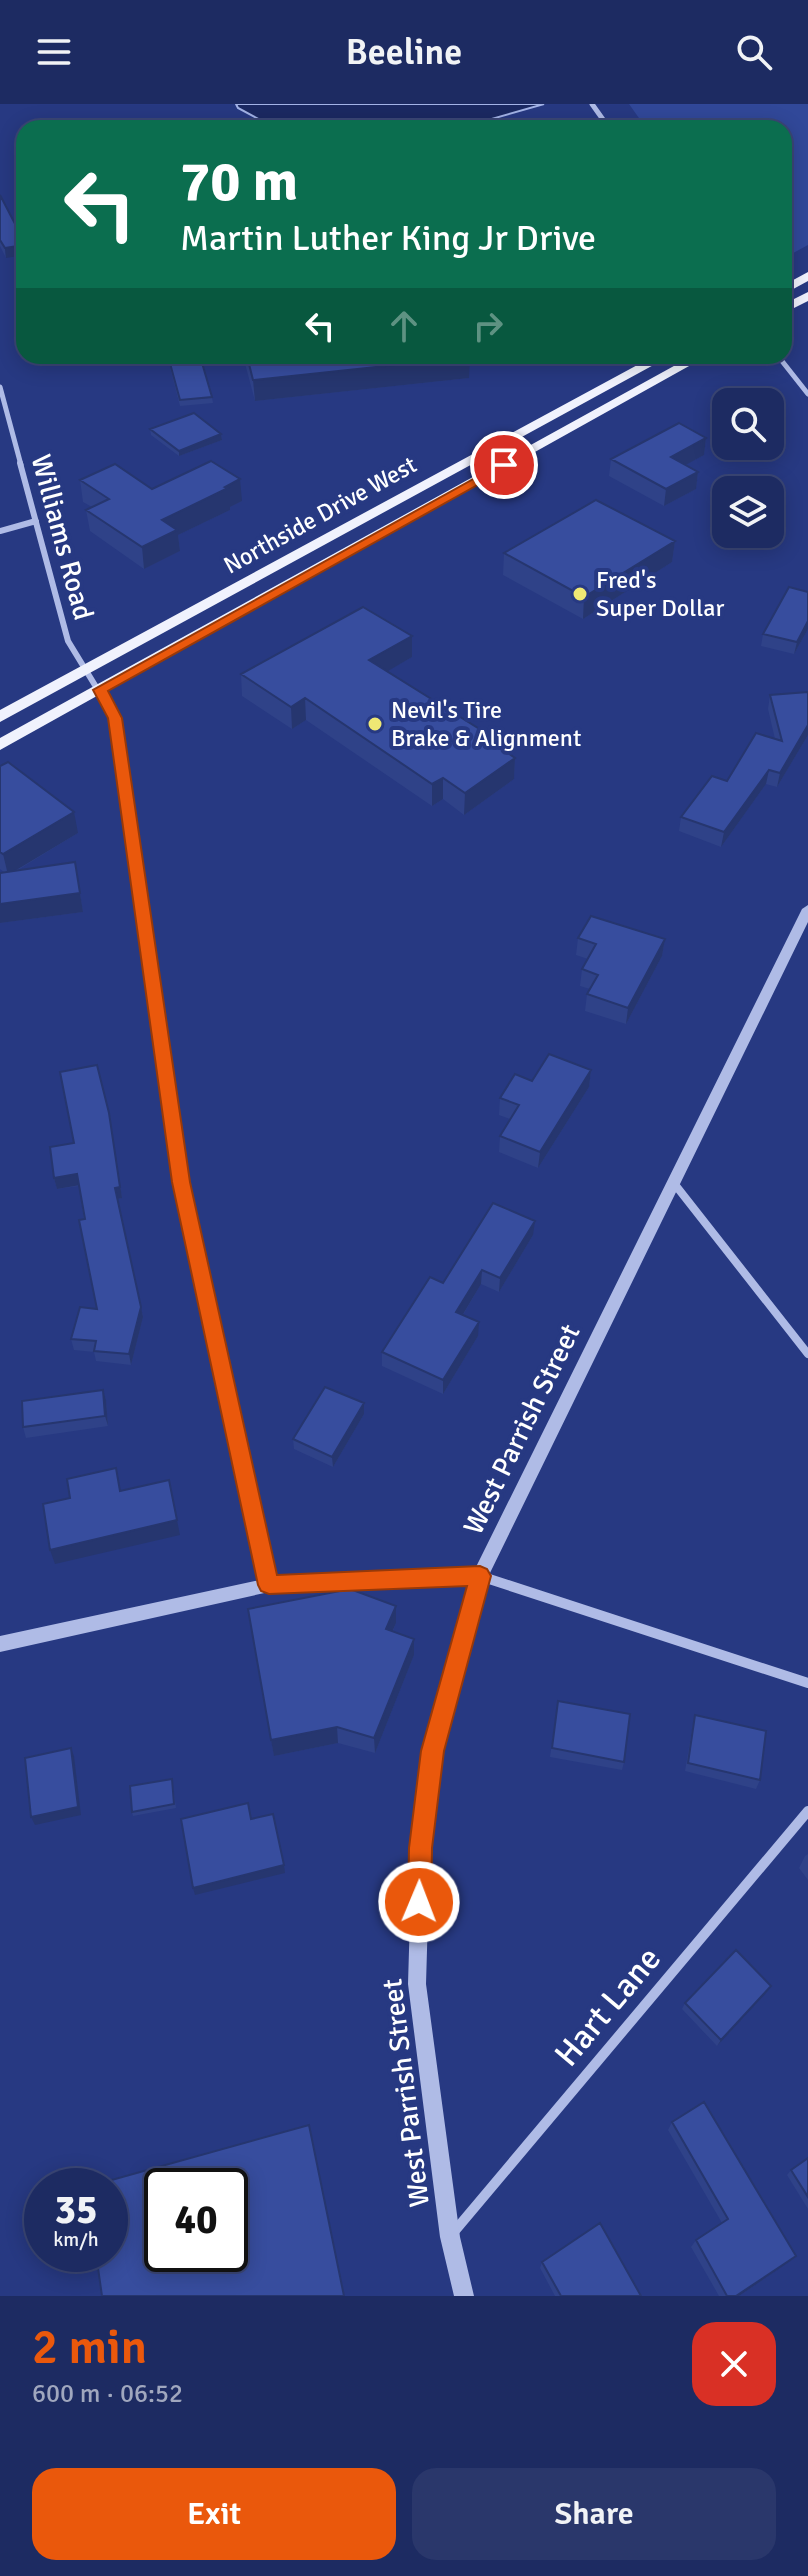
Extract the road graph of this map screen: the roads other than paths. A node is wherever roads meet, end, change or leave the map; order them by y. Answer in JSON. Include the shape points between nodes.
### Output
{"nodes":[{"id":1,"x":649,"y":364,"type":"edge"},
{"id":2,"x":687,"y":364,"type":"edge"},
{"id":3,"x":784,"y":364,"type":"edge"},
{"id":4,"x":0,"y":387,"type":"edge"},
{"id":5,"x":808,"y":394,"type":"edge"},
{"id":6,"x":3,"y":413,"type":"edge"},
{"id":7,"x":36,"y":521,"type":"junction"},
{"id":8,"x":0,"y":531,"type":"edge"},
{"id":9,"x":87,"y":670,"type":"junction"},
{"id":10,"x":100,"y":690,"type":"junction"},
{"id":11,"x":0,"y":717,"type":"edge"},
{"id":12,"x":0,"y":745,"type":"edge"},
{"id":13,"x":808,"y":909,"type":"edge"},
{"id":14,"x":673,"y":1182,"type":"junction"},
{"id":15,"x":808,"y":1354,"type":"edge"},
{"id":16,"x":480,"y":1576,"type":"junction"},
{"id":17,"x":269,"y":1585,"type":"junction"},
{"id":18,"x":0,"y":1644,"type":"edge"},
{"id":19,"x":808,"y":1683,"type":"edge"},
{"id":20,"x":808,"y":1811,"type":"edge"},
{"id":21,"x":450,"y":2237,"type":"junction"},
{"id":22,"x":464,"y":2296,"type":"edge"}],
"edges":[{"from":1,"to":9,"type":"main road","name":"Northside Drive West"},
{"from":2,"to":10,"type":"main road","name":"Northside Drive West"},
{"from":3,"to":5,"type":"street"},
{"from":4,"to":6,"type":"street","name":"Williams Road"},
{"from":6,"to":7,"type":"street","name":"Williams Road"},
{"from":7,"to":8,"type":"street"},
{"from":7,"to":9,"type":"street","name":"Williams Road","via":[[68,641]]},
{"from":9,"to":10,"type":"street","name":"Williams Road"},
{"from":9,"to":11,"type":"main road","name":"Northside Drive West"},
{"from":10,"to":12,"type":"main road","name":"Northside Drive West"},
{"from":10,"to":17,"type":"street","name":"Williams Road","via":[[115,718],[181,1182]]},
{"from":13,"to":14,"type":"street","name":"West Parrish Street"},
{"from":14,"to":15,"type":"street"},
{"from":14,"to":16,"type":"street","name":"West Parrish Street"},
{"from":16,"to":17,"type":"street"},
{"from":16,"to":19,"type":"street"},
{"from":16,"to":21,"type":"street","name":"West Parrish Street","via":[[432,1751],[421,1848],[417,1984]]},
{"from":17,"to":18,"type":"street"},
{"from":20,"to":21,"type":"street","name":"Hart Lane"},
{"from":21,"to":22,"type":"street","name":"West Parrish Street"}]}
